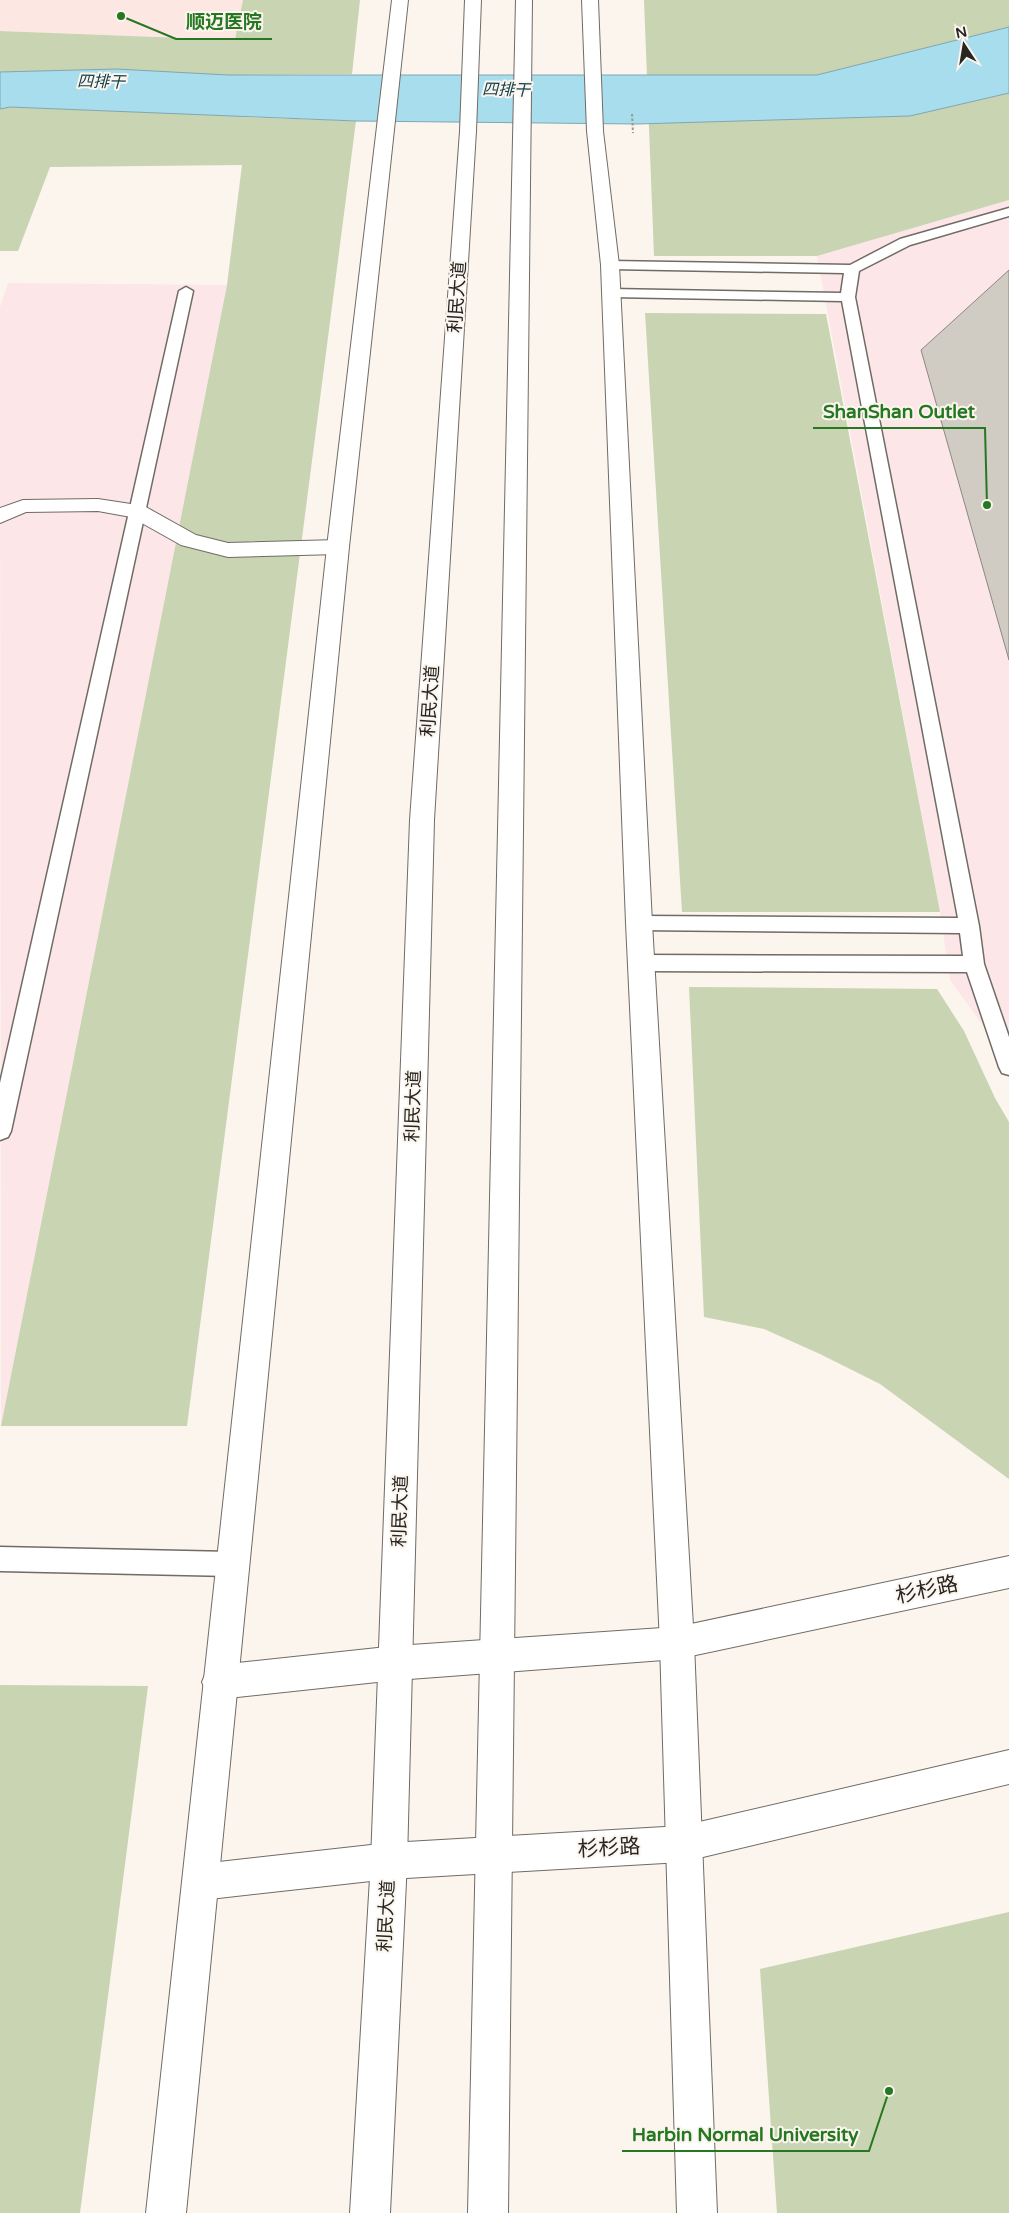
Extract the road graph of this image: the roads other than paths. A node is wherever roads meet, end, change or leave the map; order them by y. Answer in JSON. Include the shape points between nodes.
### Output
{"nodes":[{"id":1,"x":400,"y":0,"type":"edge"},
{"id":2,"x":473,"y":0,"type":"edge"},
{"id":3,"x":524,"y":0,"type":"edge"},
{"id":4,"x":590,"y":0,"type":"edge"},
{"id":5,"x":1009,"y":212,"type":"edge"},
{"id":6,"x":610,"y":265,"type":"junction"},
{"id":7,"x":852,"y":268,"type":"junction"},
{"id":8,"x":186,"y":291,"type":"dead end"},
{"id":9,"x":611,"y":293,"type":"junction"},
{"id":10,"x":848,"y":297,"type":"junction"},
{"id":11,"x":137,"y":511,"type":"junction"},
{"id":12,"x":0,"y":516,"type":"edge"},
{"id":13,"x":338,"y":547,"type":"junction"},
{"id":14,"x":639,"y":923,"type":"junction"},
{"id":15,"x":969,"y":926,"type":"junction"},
{"id":16,"x":641,"y":964,"type":"junction"},
{"id":17,"x":974,"y":964,"type":"junction"},
{"id":18,"x":1009,"y":1067,"type":"edge"},
{"id":19,"x":0,"y":1131,"type":"edge"},
{"id":20,"x":0,"y":1559,"type":"edge"},
{"id":21,"x":232,"y":1564,"type":"junction"},
{"id":22,"x":1009,"y":1572,"type":"edge"},
{"id":23,"x":677,"y":1643,"type":"junction"},
{"id":24,"x":497,"y":1656,"type":"junction"},
{"id":25,"x":396,"y":1664,"type":"junction"},
{"id":26,"x":220,"y":1682,"type":"junction"},
{"id":27,"x":1009,"y":1767,"type":"edge"},
{"id":28,"x":682,"y":1844,"type":"junction"},
{"id":29,"x":494,"y":1854,"type":"junction"},
{"id":30,"x":388,"y":1861,"type":"junction"},
{"id":31,"x":201,"y":1882,"type":"junction"},
{"id":32,"x":166,"y":2213,"type":"edge"},
{"id":33,"x":370,"y":2213,"type":"edge"},
{"id":34,"x":488,"y":2213,"type":"edge"},
{"id":35,"x":697,"y":2213,"type":"edge"}],
"edges":[{"from":1,"to":13,"type":"main road"},
{"from":2,"to":25,"type":"main road","name":"利民大道","via":[[468,131],[422,820]]},
{"from":3,"to":24,"type":"main road"},
{"from":4,"to":6,"type":"main road","via":[[595,132]]},
{"from":5,"to":7,"type":"lane","via":[[905,242]]},
{"from":6,"to":7,"type":"lane"},
{"from":6,"to":9,"type":"main road"},
{"from":7,"to":10,"type":"lane"},
{"from":8,"to":11,"type":"lane"},
{"from":9,"to":10,"type":"lane"},
{"from":9,"to":14,"type":"main road"},
{"from":10,"to":15,"type":"lane"},
{"from":11,"to":12,"type":"main road","via":[[98,505],[23,506]]},
{"from":11,"to":13,"type":"main road","via":[[188,540],[228,550]]},
{"from":11,"to":19,"type":"lane"},
{"from":13,"to":21,"type":"main road"},
{"from":14,"to":15,"type":"lane"},
{"from":14,"to":16,"type":"main road"},
{"from":15,"to":17,"type":"lane"},
{"from":16,"to":17,"type":"lane"},
{"from":16,"to":23,"type":"main road"},
{"from":17,"to":18,"type":"lane"},
{"from":20,"to":21,"type":"lane"},
{"from":21,"to":26,"type":"main road"},
{"from":22,"to":23,"type":"main road","name":"杉杉路"},
{"from":23,"to":24,"type":"main road","name":"杉杉路"},
{"from":23,"to":28,"type":"main road"},
{"from":24,"to":25,"type":"main road","name":"杉杉路"},
{"from":24,"to":29,"type":"main road"},
{"from":25,"to":26,"type":"main road","name":"杉杉路"},
{"from":25,"to":30,"type":"main road","name":"利民大道"},
{"from":26,"to":31,"type":"main road"},
{"from":27,"to":28,"type":"main road","name":"杉杉路"},
{"from":28,"to":29,"type":"main road","name":"杉杉路"},
{"from":28,"to":35,"type":"main road"},
{"from":29,"to":30,"type":"main road","name":"杉杉路"},
{"from":29,"to":34,"type":"main road"},
{"from":30,"to":31,"type":"main road","name":"杉杉路"},
{"from":30,"to":33,"type":"main road","name":"利民大道"},
{"from":31,"to":32,"type":"main road"}]}
